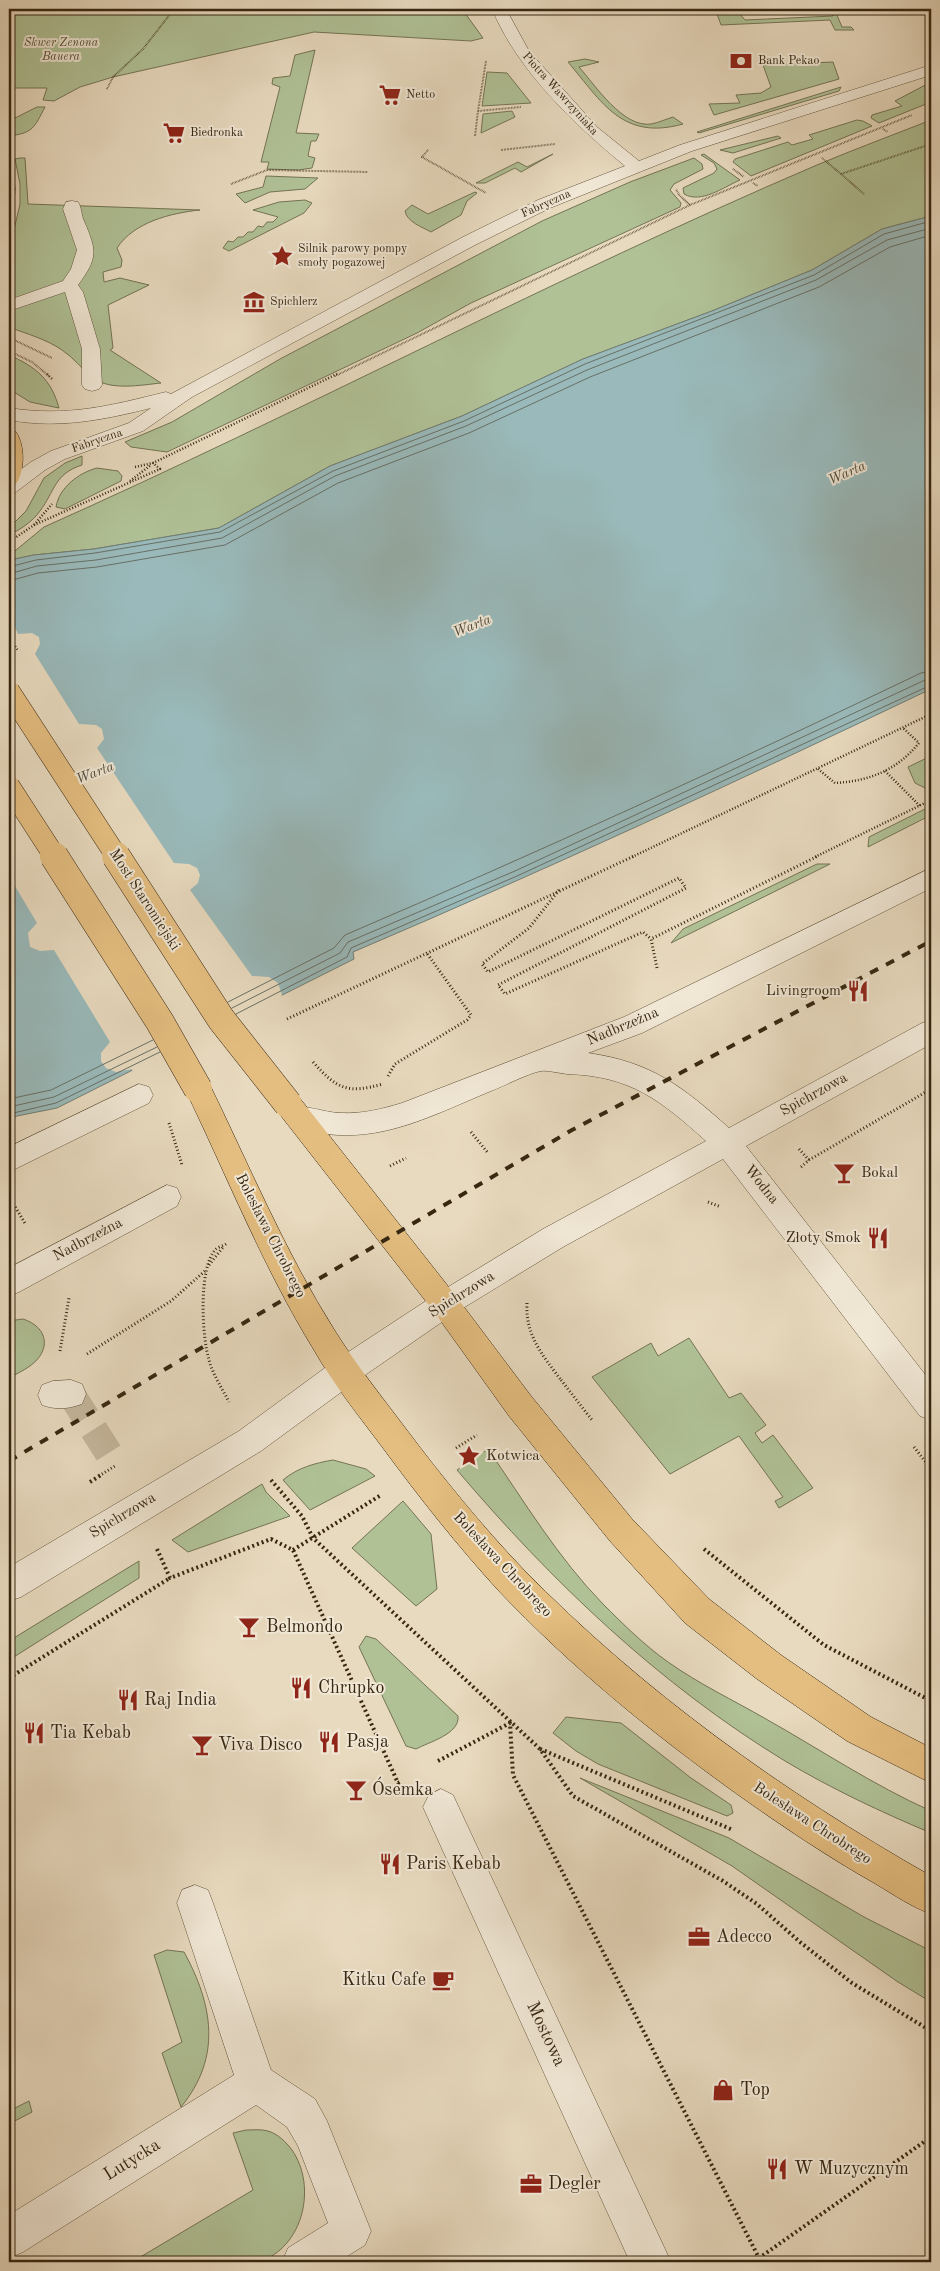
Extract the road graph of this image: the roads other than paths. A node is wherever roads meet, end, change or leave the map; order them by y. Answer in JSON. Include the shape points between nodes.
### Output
{"nodes":[{"id":1,"x":499,"y":9,"type":"edge"},
{"id":2,"x":931,"y":70,"type":"edge"},
{"id":3,"x":636,"y":167,"type":"junction"},
{"id":4,"x":72,"y":206,"type":"dead end"},
{"id":5,"x":69,"y":285,"type":"junction"},
{"id":6,"x":9,"y":306,"type":"edge"},
{"id":7,"x":92,"y":385,"type":"dead end"},
{"id":8,"x":185,"y":393,"type":"junction"},
{"id":9,"x":9,"y":414,"type":"edge"},
{"id":10,"x":9,"y":436,"type":"edge"},
{"id":11,"x":9,"y":480,"type":"edge"},
{"id":12,"x":9,"y":488,"type":"edge"},
{"id":13,"x":9,"y":691,"type":"edge"},
{"id":14,"x":9,"y":786,"type":"edge"},
{"id":15,"x":931,"y":877,"type":"edge"},
{"id":16,"x":931,"y":1031,"type":"edge"},
{"id":17,"x":527,"y":1065,"type":"junction"},
{"id":18,"x":139,"y":1095,"type":"dead end"},
{"id":19,"x":293,"y":1110,"type":"junction"},
{"id":20,"x":727,"y":1143,"type":"junction"},
{"id":21,"x":9,"y":1160,"type":"edge"},
{"id":22,"x":167,"y":1197,"type":"dead end"},
{"id":23,"x":9,"y":1283,"type":"edge"},
{"id":24,"x":445,"y":1304,"type":"junction"},
{"id":25,"x":344,"y":1372,"type":"junction"},
{"id":26,"x":931,"y":1406,"type":"edge"},
{"id":27,"x":9,"y":1585,"type":"edge"},
{"id":28,"x":931,"y":1766,"type":"edge"},
{"id":29,"x":441,"y":1807,"type":"dead end"},
{"id":30,"x":931,"y":1896,"type":"edge"},
{"id":31,"x":195,"y":1903,"type":"dead end"},
{"id":32,"x":256,"y":2083,"type":"junction"},
{"id":33,"x":9,"y":2238,"type":"edge"},
{"id":34,"x":302,"y":2262,"type":"edge"},
{"id":35,"x":651,"y":2262,"type":"edge"}],
"edges":[{"from":1,"to":3,"type":"street","name":"Piotra Wawrzyniaka","via":[[522,53],[591,130]]},
{"from":2,"to":3,"type":"street","name":"Fabryczna"},
{"from":3,"to":8,"type":"street","name":"Fabryczna","via":[[489,230]]},
{"from":4,"to":5,"type":"street","via":[[87,244],[84,263]]},
{"from":5,"to":6,"type":"street"},
{"from":5,"to":7,"type":"street","via":[[91,349]]},
{"from":8,"to":9,"type":"street","name":"Fabryczna","via":[[80,418],[44,419]]},
{"from":8,"to":12,"type":"street","name":"Fabryczna","via":[[136,427],[58,455]]},
{"from":10,"to":11,"type":"main road","via":[[13,458]]},
{"from":13,"to":19,"type":"main road","name":"Most Staromiejski","bridge":true,"via":[[221,1019]]},
{"from":14,"to":25,"type":"main road","name":"Bolesława Chrobrego","bridge":true,"via":[[160,1022],[198,1088],[264,1227]]},
{"from":15,"to":17,"type":"street","name":"Nadbrzeżna","via":[[633,1026]]},
{"from":16,"to":20,"type":"street","name":"Spichrzowa"},
{"from":17,"to":19,"type":"street","name":"Nadbrzeżna","via":[[406,1114],[371,1123],[340,1125]]},
{"from":17,"to":20,"type":"street","name":"Wodna","via":[[582,1063],[635,1076],[681,1102]]},
{"from":18,"to":21,"type":"street"},
{"from":19,"to":24,"type":"main road"},
{"from":20,"to":24,"type":"street","name":"Spichrzowa","via":[[553,1238]]},
{"from":20,"to":26,"type":"street","name":"Wodna"},
{"from":22,"to":23,"type":"street","name":"Nadbrzeżna"},
{"from":24,"to":25,"type":"street","name":"Spichrzowa"},
{"from":24,"to":28,"type":"main road","via":[[520,1406],[620,1530],[697,1610],[769,1668],[846,1720]]},
{"from":25,"to":27,"type":"street","name":"Spichrzowa","via":[[250,1441]]},
{"from":25,"to":30,"type":"main road","name":"Bolesława Chrobrego","via":[[419,1472],[527,1596],[636,1696],[733,1771],[810,1824]]},
{"from":29,"to":35,"type":"street","name":"Mostowa"},
{"from":31,"to":32,"type":"street"},
{"from":32,"to":33,"type":"street","name":"Lutycka"},
{"from":32,"to":34,"type":"street","via":[[301,2113],[351,2231]]}]}
